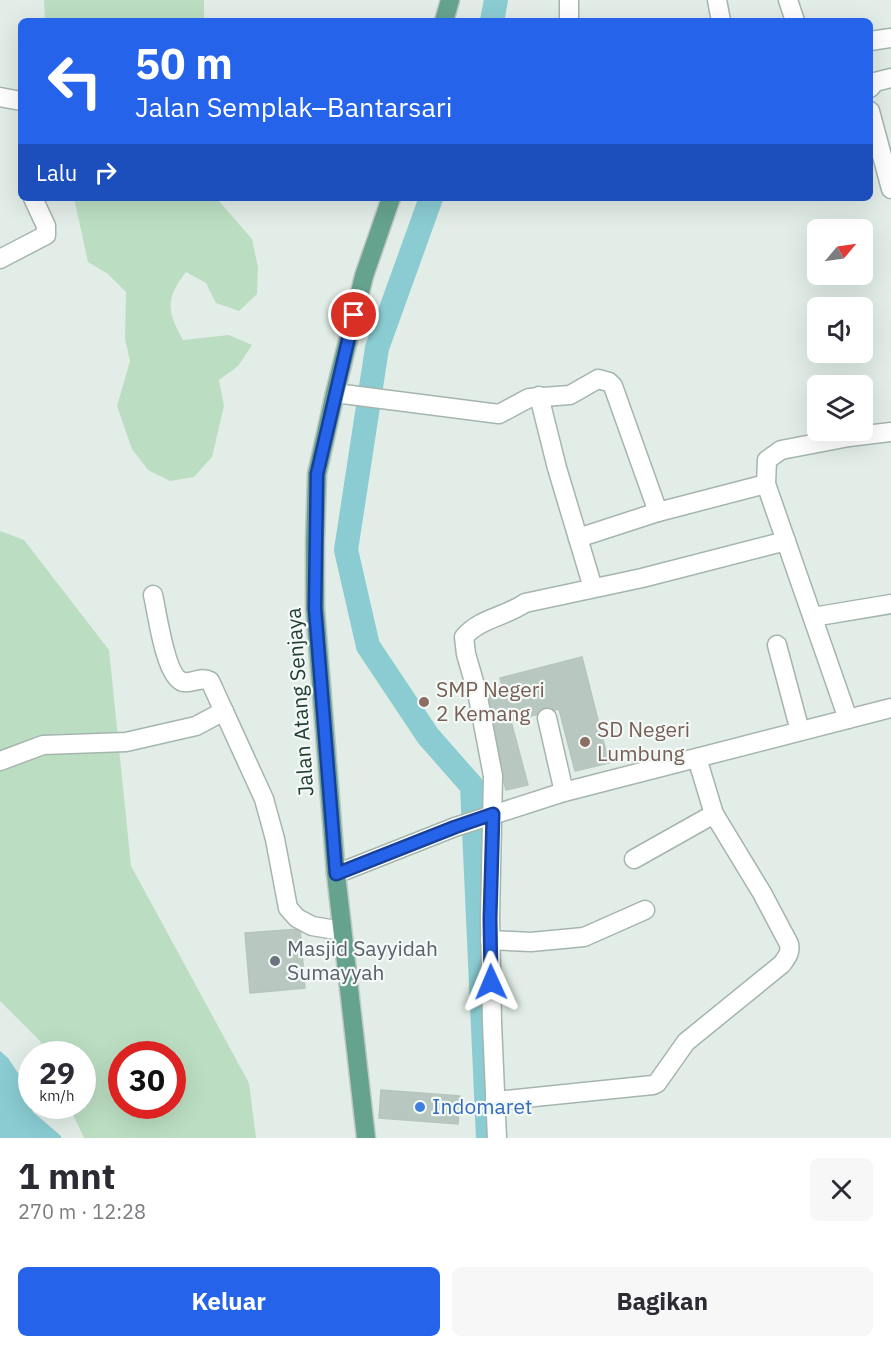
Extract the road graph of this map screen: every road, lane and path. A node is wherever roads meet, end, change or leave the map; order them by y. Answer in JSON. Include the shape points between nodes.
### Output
{"nodes":[{"id":1,"x":450,"y":0,"type":"edge"},
{"id":2,"x":569,"y":0,"type":"edge"},
{"id":3,"x":717,"y":0,"type":"edge"},
{"id":4,"x":788,"y":0,"type":"edge"},
{"id":5,"x":445,"y":18,"type":"edge"},
{"id":6,"x":569,"y":18,"type":"edge"},
{"id":7,"x":720,"y":18,"type":"edge"},
{"id":8,"x":794,"y":18,"type":"edge"},
{"id":9,"x":891,"y":38,"type":"edge"},
{"id":10,"x":873,"y":41,"type":"edge"},
{"id":11,"x":891,"y":78,"type":"edge"},
{"id":12,"x":873,"y":84,"type":"edge"},
{"id":13,"x":0,"y":97,"type":"edge"},
{"id":14,"x":18,"y":100,"type":"edge"},
{"id":15,"x":873,"y":122,"type":"edge"},
{"id":16,"x":891,"y":189,"type":"edge"},
{"id":17,"x":34,"y":201,"type":"edge"},
{"id":18,"x":390,"y":201,"type":"edge"},
{"id":19,"x":0,"y":259,"type":"edge"},
{"id":20,"x":341,"y":394,"type":"junction"},
{"id":21,"x":539,"y":396,"type":"junction"},
{"id":22,"x":891,"y":432,"type":"edge"},
{"id":23,"x":766,"y":484,"type":"junction"},
{"id":24,"x":658,"y":512,"type":"junction"},
{"id":25,"x":578,"y":538,"type":"junction"},
{"id":26,"x":786,"y":541,"type":"junction"},
{"id":27,"x":593,"y":588,"type":"junction"},
{"id":28,"x":153,"y":595,"type":"dead end"},
{"id":29,"x":891,"y":604,"type":"edge"},
{"id":30,"x":813,"y":617,"type":"junction"},
{"id":31,"x":777,"y":645,"type":"dead end"},
{"id":32,"x":891,"y":708,"type":"edge"},
{"id":33,"x":224,"y":711,"type":"junction"},
{"id":34,"x":548,"y":718,"type":"dead end"},
{"id":35,"x":848,"y":719,"type":"junction"},
{"id":36,"x":800,"y":731,"type":"junction"},
{"id":37,"x":697,"y":758,"type":"junction"},
{"id":38,"x":0,"y":761,"type":"edge"},
{"id":39,"x":564,"y":792,"type":"junction"},
{"id":40,"x":493,"y":814,"type":"junction"},
{"id":41,"x":714,"y":814,"type":"junction"},
{"id":42,"x":634,"y":859,"type":"dead end"},
{"id":43,"x":336,"y":874,"type":"junction"},
{"id":44,"x":645,"y":910,"type":"dead end"},
{"id":45,"x":342,"y":931,"type":"junction"},
{"id":46,"x":490,"y":940,"type":"junction"},
{"id":47,"x":495,"y":1101,"type":"junction"},
{"id":48,"x":366,"y":1138,"type":"edge"},
{"id":49,"x":497,"y":1138,"type":"edge"}],
"edges":[{"from":1,"to":5,"type":"main road"},
{"from":2,"to":6,"type":"street"},
{"from":3,"to":7,"type":"street"},
{"from":4,"to":8,"type":"street"},
{"from":9,"to":10,"type":"street"},
{"from":11,"to":12,"type":"street"},
{"from":13,"to":14,"type":"street"},
{"from":15,"to":16,"type":"street"},
{"from":17,"to":19,"type":"street","via":[[46,235]]},
{"from":18,"to":20,"type":"main road","name":"Jalan Atang Senjaya","via":[[364,276]]},
{"from":20,"to":21,"type":"street","via":[[499,414]]},
{"from":20,"to":43,"type":"main road","name":"Jalan Atang Senjaya","via":[[317,474],[315,608]]},
{"from":21,"to":24,"type":"street","via":[[570,395],[598,379],[609,382]]},
{"from":21,"to":25,"type":"street"},
{"from":22,"to":23,"type":"street","via":[[781,450],[767,460]]},
{"from":23,"to":24,"type":"street"},
{"from":23,"to":26,"type":"street"},
{"from":24,"to":25,"type":"street"},
{"from":25,"to":27,"type":"street"},
{"from":26,"to":27,"type":"street"},
{"from":26,"to":30,"type":"street"},
{"from":27,"to":40,"type":"street","via":[[525,603],[476,625],[464,637],[491,755]]},
{"from":28,"to":33,"type":"street","via":[[162,639],[176,678],[183,682],[208,679]]},
{"from":29,"to":30,"type":"street"},
{"from":30,"to":35,"type":"street"},
{"from":31,"to":36,"type":"street"},
{"from":32,"to":35,"type":"street"},
{"from":33,"to":38,"type":"street","via":[[196,726],[126,742],[43,745]]},
{"from":33,"to":45,"type":"street","via":[[264,799],[288,908],[312,926]]},
{"from":34,"to":39,"type":"street"},
{"from":35,"to":36,"type":"street"},
{"from":36,"to":37,"type":"street"},
{"from":37,"to":39,"type":"street"},
{"from":37,"to":41,"type":"street"},
{"from":39,"to":40,"type":"street"},
{"from":40,"to":43,"type":"street"},
{"from":40,"to":46,"type":"street"},
{"from":41,"to":42,"type":"street"},
{"from":41,"to":47,"type":"street","via":[[789,944],[782,964],[686,1042],[653,1085]]},
{"from":43,"to":45,"type":"main road","name":"Jalan Atang Senjaya"},
{"from":44,"to":46,"type":"street","via":[[584,937],[531,942]]},
{"from":45,"to":48,"type":"main road","name":"Jalan Atang Senjaya"},
{"from":46,"to":47,"type":"street"},
{"from":47,"to":49,"type":"street"}]}
